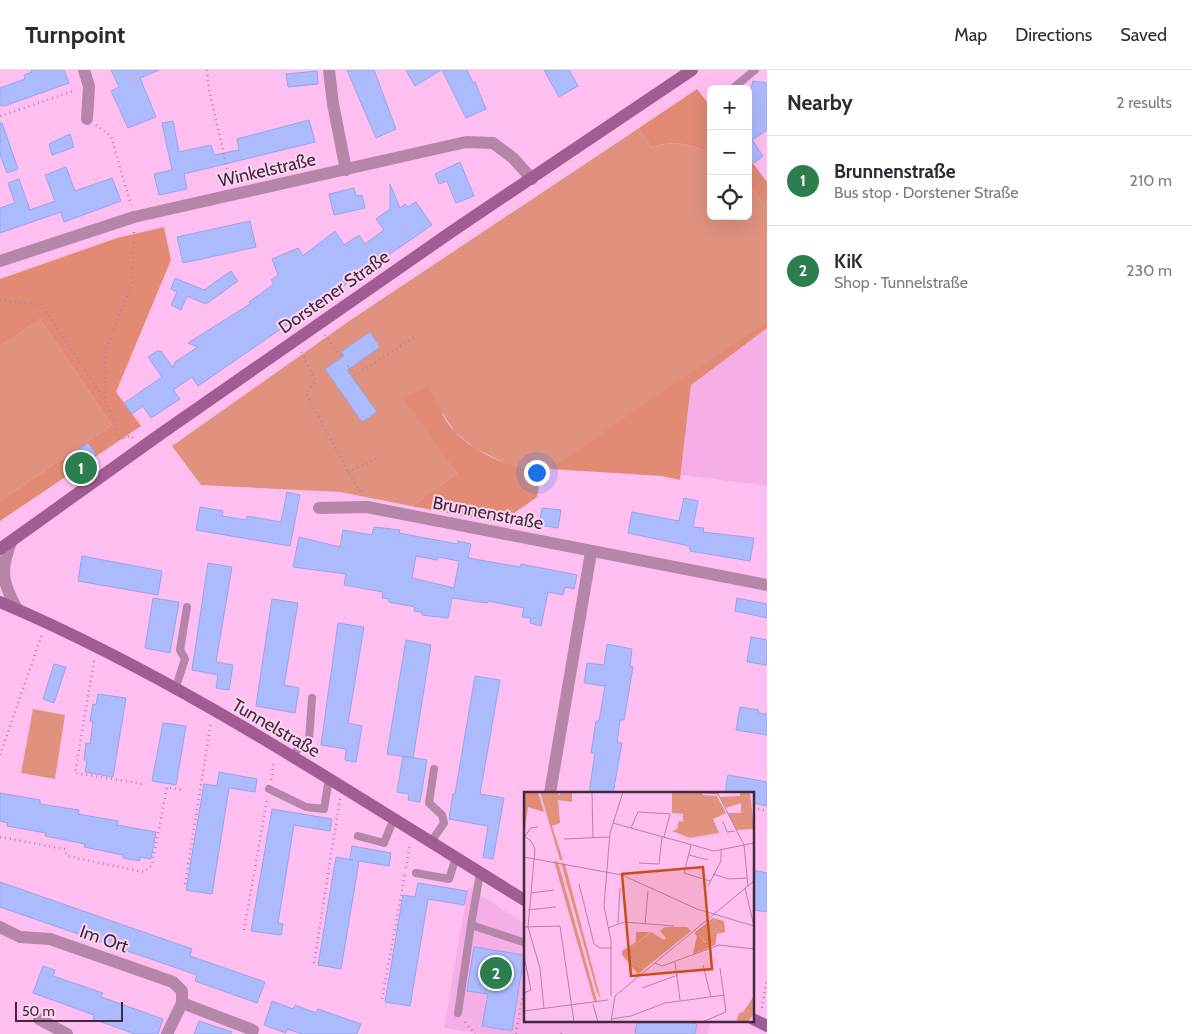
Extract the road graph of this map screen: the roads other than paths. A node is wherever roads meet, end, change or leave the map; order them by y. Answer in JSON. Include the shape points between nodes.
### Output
{"nodes":[{"id":1,"x":84,"y":70,"type":"edge"},
{"id":2,"x":329,"y":70,"type":"edge"},
{"id":3,"x":692,"y":70,"type":"edge"},
{"id":4,"x":755,"y":70,"type":"edge"},
{"id":5,"x":737,"y":85,"type":"edge"},
{"id":6,"x":87,"y":119,"type":"road end"},
{"id":7,"x":346,"y":170,"type":"junction"},
{"id":8,"x":532,"y":179,"type":"junction"},
{"id":9,"x":0,"y":261,"type":"edge"},
{"id":10,"x":319,"y":508,"type":"dead end"},
{"id":11,"x":5,"y":545,"type":"edge"},
{"id":12,"x":591,"y":552,"type":"junction"},
{"id":13,"x":767,"y":585,"type":"edge"},
{"id":14,"x":0,"y":602,"type":"edge"},
{"id":15,"x":187,"y":608,"type":"dead end"},
{"id":16,"x":17,"y":609,"type":"junction"},
{"id":17,"x":175,"y":690,"type":"junction"},
{"id":18,"x":312,"y":698,"type":"dead end"},
{"id":19,"x":292,"y":757,"type":"junction"},
{"id":20,"x":434,"y":768,"type":"dead end"},
{"id":21,"x":329,"y":778,"type":"junction"},
{"id":22,"x":269,"y":789,"type":"road end"},
{"id":23,"x":550,"y":792,"type":"edge"},
{"id":24,"x":394,"y":818,"type":"junction"},
{"id":25,"x":358,"y":836,"type":"dead end"},
{"id":26,"x":431,"y":842,"type":"junction"},
{"id":27,"x":456,"y":857,"type":"junction"},
{"id":28,"x":480,"y":873,"type":"junction"},
{"id":29,"x":416,"y":874,"type":"dead end"},
{"id":30,"x":524,"y":900,"type":"edge"},
{"id":31,"x":472,"y":925,"type":"junction"},
{"id":32,"x":0,"y":927,"type":"edge"},
{"id":33,"x":524,"y":942,"type":"edge"},
{"id":34,"x":182,"y":1003,"type":"junction"},
{"id":35,"x":458,"y":1013,"type":"road end"},
{"id":36,"x":39,"y":1019,"type":"dead end"},
{"id":37,"x":253,"y":1030,"type":"dead end"},
{"id":38,"x":67,"y":1034,"type":"edge"},
{"id":39,"x":167,"y":1034,"type":"edge"}],
"edges":[{"from":1,"to":6,"type":"street","via":[[89,86]]},
{"from":2,"to":7,"type":"street"},
{"from":3,"to":8,"type":"street","name":"Dorstener Straße"},
{"from":4,"to":5,"type":"lane"},
{"from":7,"to":8,"type":"street","name":"Winkelstraße","via":[[466,142],[493,142],[514,158]]},
{"from":7,"to":9,"type":"street","name":"Winkelstraße","via":[[134,217]]},
{"from":8,"to":11,"type":"street","name":"Dorstener Straße"},
{"from":10,"to":12,"type":"street","name":"Brunnenstraße","via":[[367,507]]},
{"from":11,"to":16,"type":"street","via":[[5,588]]},
{"from":12,"to":13,"type":"street","name":"Brunnenstraße"},
{"from":12,"to":23,"type":"street"},
{"from":14,"to":16,"type":"street","name":"Tunnelstraße"},
{"from":15,"to":17,"type":"lane","via":[[180,650],[185,659]]},
{"from":16,"to":17,"type":"street","name":"Tunnelstraße"},
{"from":17,"to":19,"type":"street","name":"Tunnelstraße"},
{"from":18,"to":19,"type":"lane","via":[[309,740]]},
{"from":19,"to":21,"type":"street","name":"Tunnelstraße"},
{"from":20,"to":26,"type":"lane","via":[[429,803],[442,815],[444,824]]},
{"from":21,"to":22,"type":"lane","via":[[324,809],[306,807]]},
{"from":21,"to":24,"type":"street","name":"Tunnelstraße"},
{"from":24,"to":25,"type":"lane","via":[[384,843]]},
{"from":24,"to":26,"type":"street","name":"Tunnelstraße"},
{"from":26,"to":27,"type":"street","name":"Tunnelstraße"},
{"from":27,"to":28,"type":"street","name":"Tunnelstraße"},
{"from":27,"to":29,"type":"lane","via":[[449,879]]},
{"from":28,"to":30,"type":"street","name":"Tunnelstraße"},
{"from":28,"to":31,"type":"lane"},
{"from":31,"to":33,"type":"lane"},
{"from":31,"to":35,"type":"lane"},
{"from":32,"to":34,"type":"street","name":"Im Ort","via":[[20,937],[50,939],[173,982],[182,991]]},
{"from":34,"to":37,"type":"street"},
{"from":34,"to":39,"type":"street"},
{"from":36,"to":38,"type":"street"}]}
